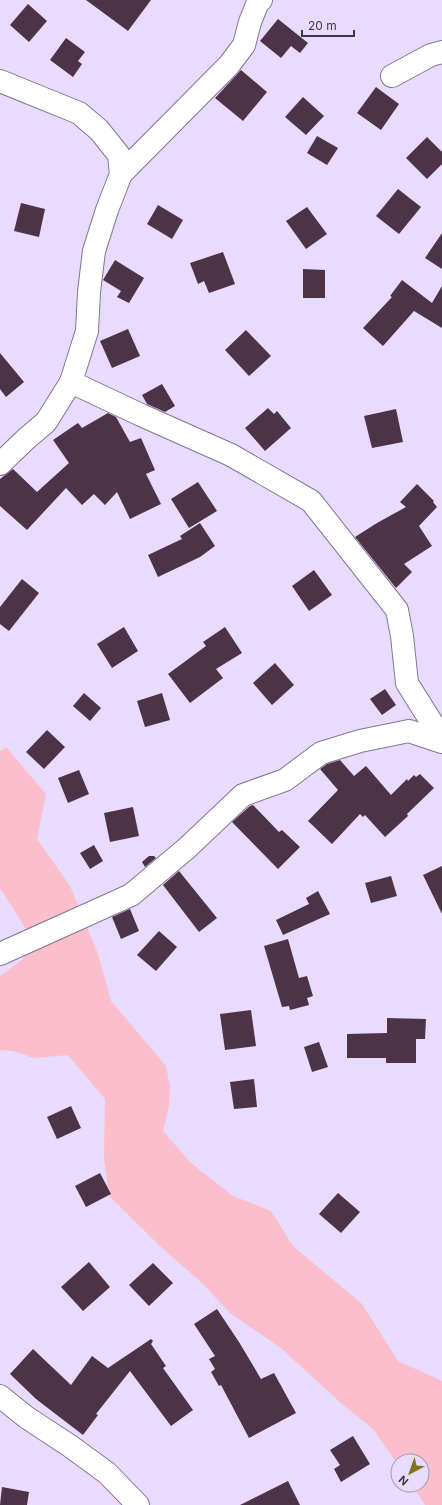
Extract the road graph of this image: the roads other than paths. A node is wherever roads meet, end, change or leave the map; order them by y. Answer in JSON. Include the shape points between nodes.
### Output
{"nodes":[{"id":1,"x":260,"y":0,"type":"edge"},
{"id":2,"x":442,"y":52,"type":"edge"},
{"id":3,"x":392,"y":76,"type":"dead end"},
{"id":4,"x":0,"y":81,"type":"edge"},
{"id":5,"x":121,"y":174,"type":"junction"},
{"id":6,"x":72,"y":382,"type":"junction"},
{"id":7,"x":0,"y":464,"type":"edge"},
{"id":8,"x":442,"y":740,"type":"edge"},
{"id":9,"x":0,"y":954,"type":"edge"},
{"id":10,"x":0,"y":1396,"type":"edge"},
{"id":11,"x":138,"y":1505,"type":"edge"}],
"edges":[{"from":1,"to":5,"type":"street","via":[[250,22],[244,45],[229,65]]},
{"from":2,"to":3,"type":"street","via":[[431,55]]},
{"from":4,"to":5,"type":"street","via":[[79,113],[99,130],[119,155]]},
{"from":5,"to":6,"type":"street","via":[[94,252],[86,331]]},
{"from":6,"to":7,"type":"street","via":[[46,422]]},
{"from":6,"to":8,"type":"street","via":[[231,455],[311,501],[397,610],[407,683]]},
{"from":8,"to":9,"type":"street","via":[[409,730],[321,753],[285,780],[243,795],[187,848],[131,895]]},
{"from":10,"to":11,"type":"street","via":[[26,1417],[107,1472]]}]}
